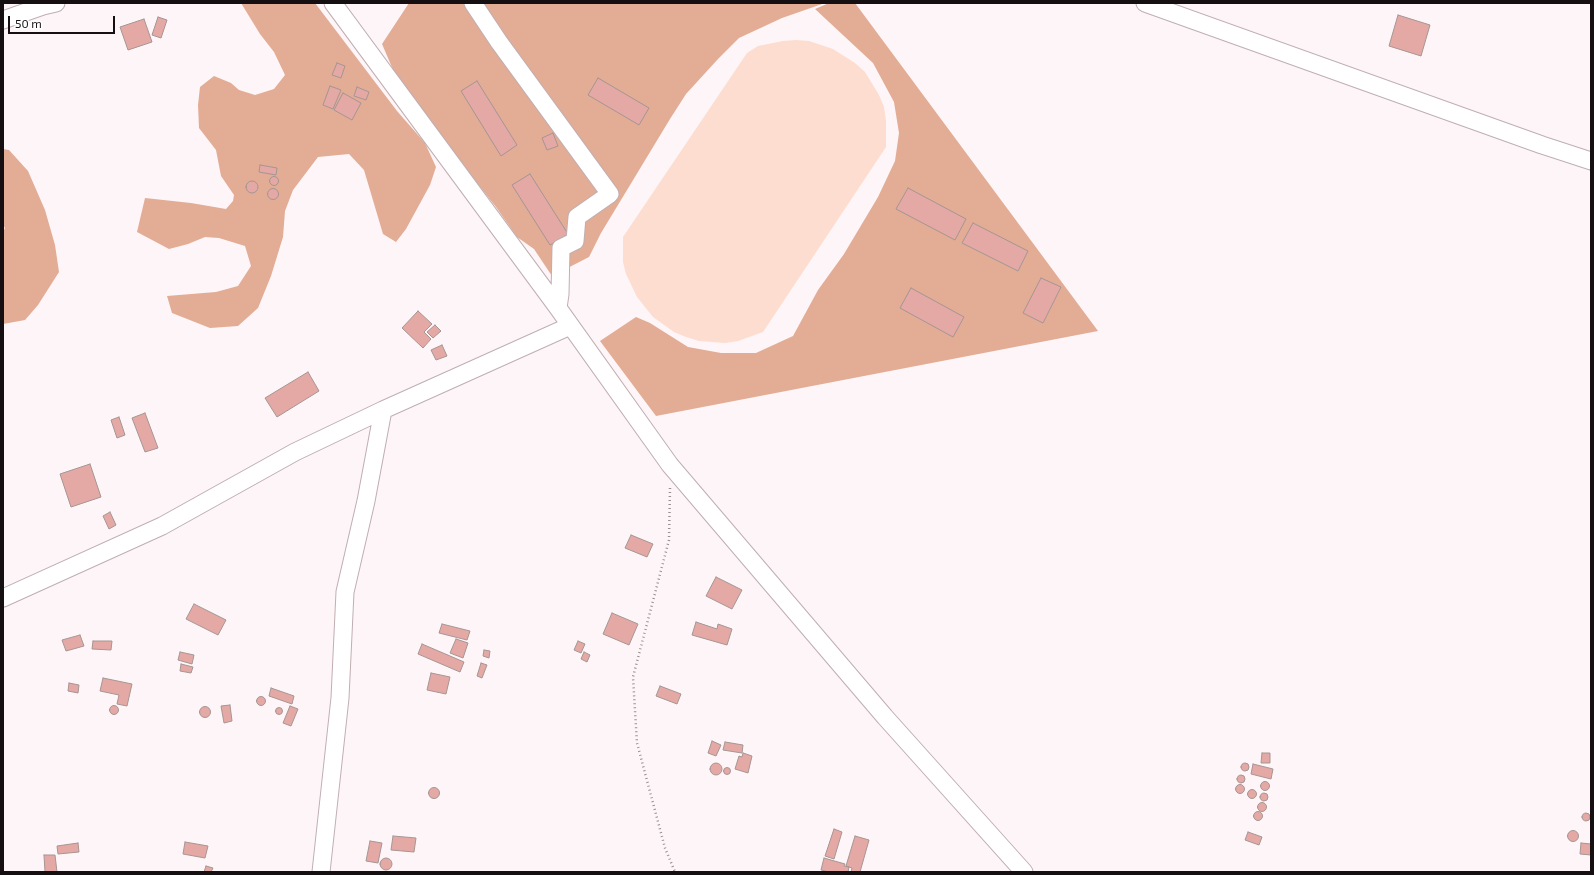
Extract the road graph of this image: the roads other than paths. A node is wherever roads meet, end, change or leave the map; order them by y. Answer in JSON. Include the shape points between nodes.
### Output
{"nodes":[{"id":1,"x":56,"y":3,"type":"edge"},
{"id":2,"x":333,"y":3,"type":"edge"},
{"id":3,"x":473,"y":3,"type":"edge"},
{"id":4,"x":1145,"y":3,"type":"edge"},
{"id":5,"x":3,"y":20,"type":"edge"},
{"id":6,"x":1591,"y":161,"type":"edge"},
{"id":7,"x":558,"y":308,"type":"junction"},
{"id":8,"x":570,"y":326,"type":"junction"},
{"id":9,"x":383,"y":410,"type":"junction"},
{"id":10,"x":3,"y":598,"type":"edge"},
{"id":11,"x":321,"y":872,"type":"edge"},
{"id":12,"x":1024,"y":872,"type":"edge"}],
"edges":[{"from":1,"to":5,"type":"street"},
{"from":2,"to":7,"type":"street"},
{"from":3,"to":7,"type":"street","via":[[610,194],[577,218],[575,241],[561,248]]},
{"from":4,"to":6,"type":"street"},
{"from":7,"to":8,"type":"street"},
{"from":8,"to":9,"type":"street"},
{"from":8,"to":12,"type":"street","via":[[670,465],[885,717]]},
{"from":9,"to":10,"type":"street","via":[[295,452],[162,526]]},
{"from":9,"to":11,"type":"street","via":[[366,502],[344,592],[340,698]]}]}
